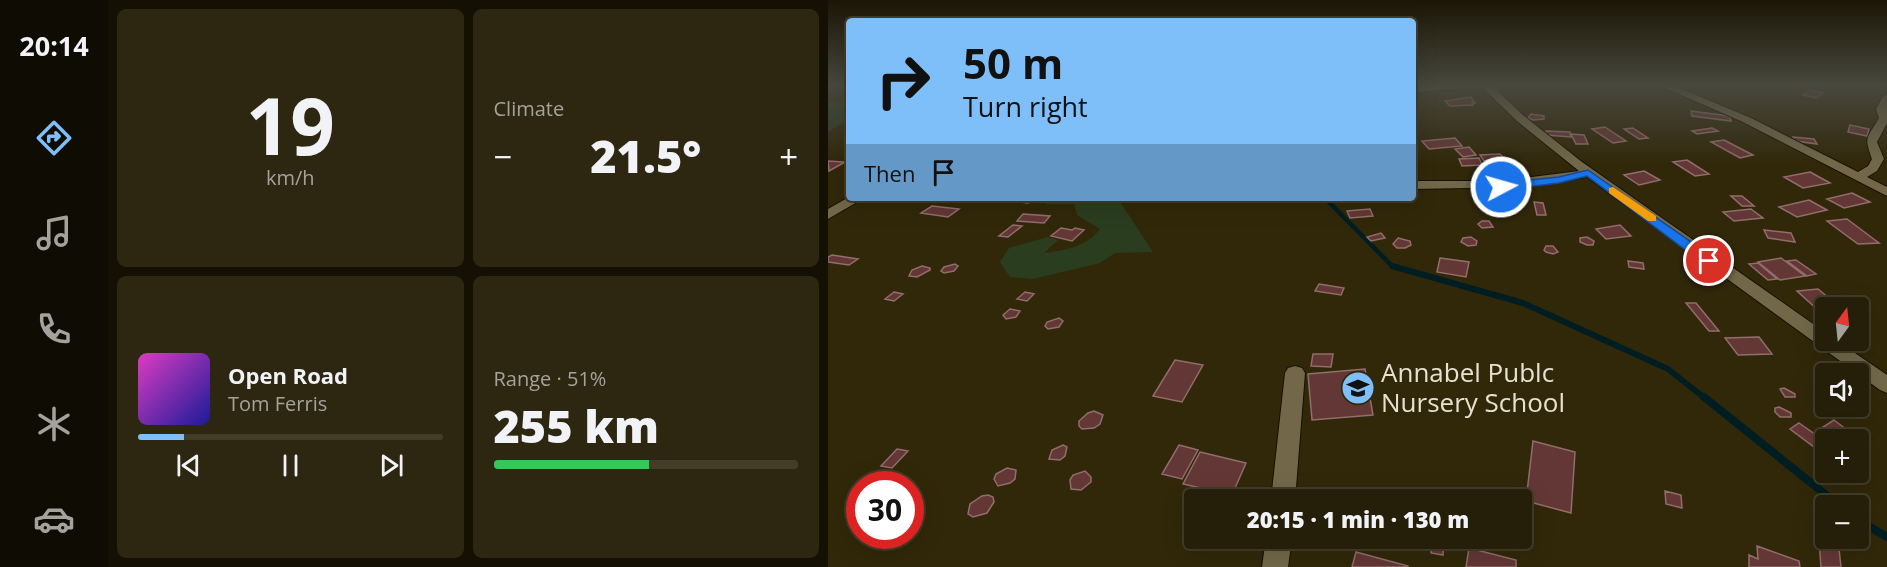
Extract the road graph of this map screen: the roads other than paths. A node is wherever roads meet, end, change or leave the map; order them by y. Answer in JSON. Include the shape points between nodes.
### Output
{"nodes":[{"id":1,"x":1512,"y":111,"type":"edge"},
{"id":2,"x":1727,"y":111,"type":"edge"},
{"id":3,"x":1882,"y":111,"type":"edge"},
{"id":4,"x":1588,"y":173,"type":"junction"},
{"id":5,"x":1858,"y":177,"type":"junction"},
{"id":6,"x":1416,"y":185,"type":"edge"},
{"id":7,"x":1887,"y":192,"type":"edge"},
{"id":8,"x":852,"y":201,"type":"edge"},
{"id":9,"x":828,"y":215,"type":"edge"},
{"id":10,"x":1295,"y":373,"type":"dead end"},
{"id":11,"x":1887,"y":385,"type":"edge"},
{"id":12,"x":1283,"y":489,"type":"edge"},
{"id":13,"x":1277,"y":549,"type":"edge"},
{"id":14,"x":1275,"y":567,"type":"edge"}],
"edges":[{"from":1,"to":4,"type":"street"},
{"from":2,"to":5,"type":"street"},
{"from":3,"to":5,"type":"street","via":[[1884,118],[1871,142],[1878,159],[1874,168]]},
{"from":4,"to":6,"type":"street","via":[[1501,187]]},
{"from":4,"to":11,"type":"street"},
{"from":5,"to":7,"type":"street"},
{"from":8,"to":9,"type":"street"},
{"from":10,"to":12,"type":"street"},
{"from":13,"to":14,"type":"street"}]}
